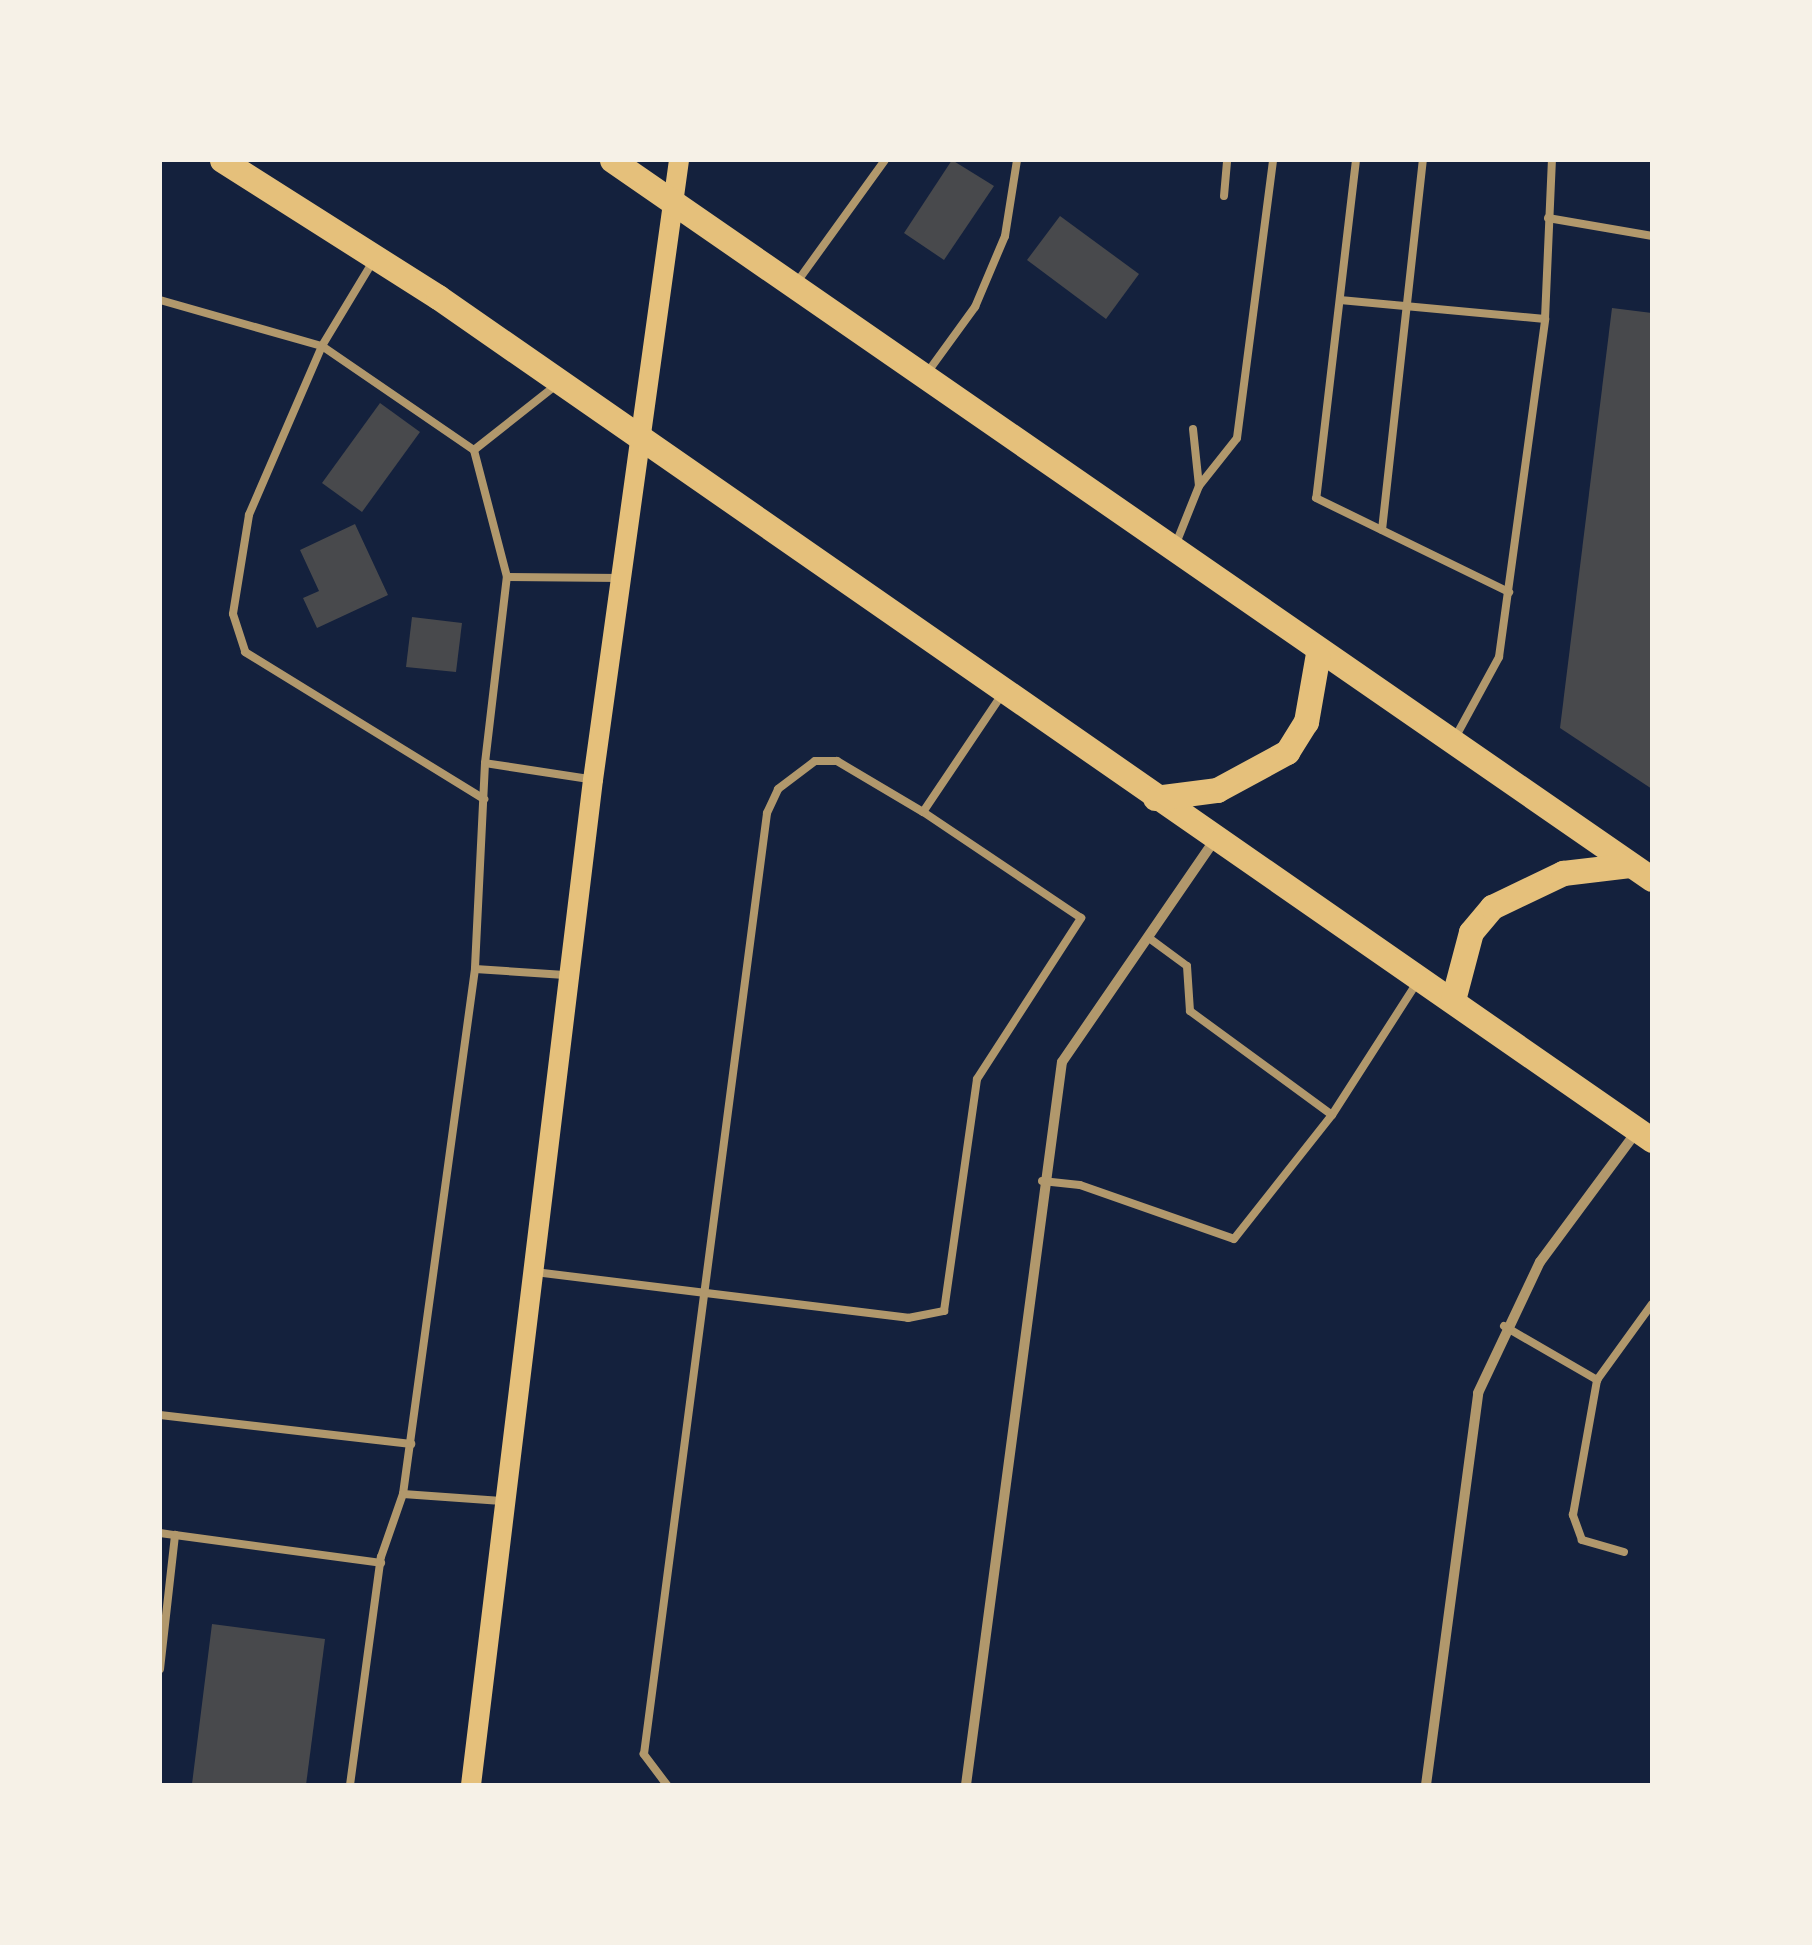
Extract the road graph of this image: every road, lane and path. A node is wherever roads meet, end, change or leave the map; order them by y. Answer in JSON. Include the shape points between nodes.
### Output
{"nodes":[{"id":1,"x":222,"y":160,"type":"edge"},
{"id":2,"x":612,"y":160,"type":"edge"},
{"id":3,"x":679,"y":160,"type":"edge"},
{"id":4,"x":885,"y":160,"type":"edge"},
{"id":5,"x":1017,"y":160,"type":"edge"},
{"id":6,"x":1227,"y":160,"type":"edge"},
{"id":7,"x":1273,"y":160,"type":"edge"},
{"id":8,"x":1356,"y":160,"type":"edge"},
{"id":9,"x":1423,"y":160,"type":"edge"},
{"id":10,"x":1552,"y":160,"type":"edge"},
{"id":11,"x":1224,"y":196,"type":"dead end"},
{"id":12,"x":675,"y":202,"type":"junction"},
{"id":13,"x":1548,"y":218,"type":"junction"},
{"id":14,"x":1652,"y":236,"type":"edge"},
{"id":15,"x":376,"y":256,"type":"junction"},
{"id":16,"x":795,"y":286,"type":"junction"},
{"id":17,"x":160,"y":300,"type":"edge"},
{"id":18,"x":1340,"y":300,"type":"junction"},
{"id":19,"x":1407,"y":306,"type":"junction"},
{"id":20,"x":1545,"y":320,"type":"junction"},
{"id":21,"x":322,"y":346,"type":"junction"},
{"id":22,"x":924,"y":376,"type":"junction"},
{"id":23,"x":558,"y":384,"type":"junction"},
{"id":24,"x":1193,"y":429,"type":"dead end"},
{"id":25,"x":638,"y":440,"type":"junction"},
{"id":26,"x":474,"y":450,"type":"junction"},
{"id":27,"x":1199,"y":486,"type":"junction"},
{"id":28,"x":1382,"y":530,"type":"junction"},
{"id":29,"x":1174,"y":550,"type":"junction"},
{"id":30,"x":507,"y":577,"type":"junction"},
{"id":31,"x":620,"y":578,"type":"junction"},
{"id":32,"x":1508,"y":592,"type":"junction"},
{"id":33,"x":1318,"y":653,"type":"junction"},
{"id":34,"x":1003,"y":693,"type":"junction"},
{"id":35,"x":1451,"y":744,"type":"junction"},
{"id":36,"x":485,"y":763,"type":"junction"},
{"id":37,"x":592,"y":780,"type":"junction"},
{"id":38,"x":1156,"y":798,"type":"junction"},
{"id":39,"x":484,"y":799,"type":"junction"},
{"id":40,"x":923,"y":812,"type":"junction"},
{"id":41,"x":1214,"y":841,"type":"junction"},
{"id":42,"x":1630,"y":865,"type":"junction"},
{"id":43,"x":1652,"y":879,"type":"edge"},
{"id":44,"x":1149,"y":938,"type":"junction"},
{"id":45,"x":475,"y":969,"type":"junction"},
{"id":46,"x":570,"y":976,"type":"junction"},
{"id":47,"x":1420,"y":978,"type":"junction"},
{"id":48,"x":1453,"y":1000,"type":"junction"},
{"id":49,"x":1332,"y":1116,"type":"junction"},
{"id":50,"x":1645,"y":1135,"type":"edge"},
{"id":51,"x":1042,"y":1181,"type":"junction"},
{"id":52,"x":535,"y":1272,"type":"junction"},
{"id":53,"x":704,"y":1290,"type":"junction"},
{"id":54,"x":1652,"y":1304,"type":"edge"},
{"id":55,"x":1504,"y":1326,"type":"junction"},
{"id":56,"x":1597,"y":1380,"type":"junction"},
{"id":57,"x":160,"y":1415,"type":"edge"},
{"id":58,"x":411,"y":1444,"type":"junction"},
{"id":59,"x":404,"y":1494,"type":"junction"},
{"id":60,"x":506,"y":1502,"type":"junction"},
{"id":61,"x":160,"y":1533,"type":"edge"},
{"id":62,"x":175,"y":1535,"type":"junction"},
{"id":63,"x":1624,"y":1552,"type":"dead end"},
{"id":64,"x":380,"y":1563,"type":"junction"},
{"id":65,"x":160,"y":1669,"type":"edge"},
{"id":66,"x":350,"y":1785,"type":"edge"},
{"id":67,"x":471,"y":1785,"type":"edge"},
{"id":68,"x":667,"y":1785,"type":"edge"},
{"id":69,"x":966,"y":1785,"type":"edge"},
{"id":70,"x":1426,"y":1785,"type":"edge"}],
"edges":[{"from":1,"to":15,"type":"main road"},
{"from":2,"to":12,"type":"main road"},
{"from":3,"to":12,"type":"main road"},
{"from":4,"to":16,"type":"lane"},
{"from":5,"to":22,"type":"lane","via":[[990,272]]},
{"from":6,"to":11,"type":"lane"},
{"from":7,"to":27,"type":"lane","via":[[1236,438]]},
{"from":8,"to":18,"type":"lane"},
{"from":9,"to":19,"type":"lane"},
{"from":10,"to":13,"type":"lane"},
{"from":12,"to":16,"type":"main road"},
{"from":12,"to":25,"type":"main road"},
{"from":13,"to":14,"type":"lane"},
{"from":13,"to":20,"type":"lane"},
{"from":15,"to":21,"type":"lane"},
{"from":15,"to":23,"type":"main road"},
{"from":16,"to":22,"type":"main road"},
{"from":17,"to":21,"type":"lane"},
{"from":18,"to":19,"type":"lane"},
{"from":18,"to":28,"type":"lane","via":[[1316,498]]},
{"from":19,"to":20,"type":"lane"},
{"from":19,"to":28,"type":"lane"},
{"from":20,"to":32,"type":"lane"},
{"from":21,"to":26,"type":"lane"},
{"from":21,"to":39,"type":"lane","via":[[249,516],[233,614],[245,652]]},
{"from":22,"to":29,"type":"main road"},
{"from":23,"to":25,"type":"main road"},
{"from":23,"to":26,"type":"lane"},
{"from":24,"to":27,"type":"lane"},
{"from":25,"to":31,"type":"main road"},
{"from":25,"to":34,"type":"main road"},
{"from":26,"to":30,"type":"lane"},
{"from":27,"to":29,"type":"lane"},
{"from":28,"to":32,"type":"lane"},
{"from":29,"to":33,"type":"main road"},
{"from":30,"to":31,"type":"lane"},
{"from":30,"to":36,"type":"lane"},
{"from":31,"to":37,"type":"main road"},
{"from":32,"to":35,"type":"lane","via":[[1499,657]]},
{"from":33,"to":35,"type":"main road"},
{"from":33,"to":38,"type":"main road","via":[[1306,722],[1287,752],[1217,790]]},
{"from":34,"to":38,"type":"main road"},
{"from":34,"to":40,"type":"lane"},
{"from":35,"to":42,"type":"main road"},
{"from":36,"to":37,"type":"lane"},
{"from":36,"to":39,"type":"lane"},
{"from":37,"to":46,"type":"main road"},
{"from":38,"to":41,"type":"main road"},
{"from":39,"to":45,"type":"lane"},
{"from":40,"to":53,"type":"lane","via":[[838,762],[815,761],[778,789]]},
{"from":40,"to":53,"type":"lane","via":[[1080,918],[977,1080],[944,1311],[908,1318]]},
{"from":41,"to":44,"type":"street"},
{"from":41,"to":47,"type":"main road"},
{"from":42,"to":43,"type":"main road"},
{"from":42,"to":48,"type":"main road","via":[[1563,874],[1492,906],[1472,932]]},
{"from":44,"to":49,"type":"lane","via":[[1188,966],[1190,1011]]},
{"from":44,"to":51,"type":"street","via":[[1062,1062]]},
{"from":45,"to":46,"type":"lane"},
{"from":45,"to":58,"type":"lane"},
{"from":46,"to":52,"type":"main road"},
{"from":47,"to":48,"type":"main road"},
{"from":47,"to":49,"type":"lane"},
{"from":48,"to":50,"type":"main road"},
{"from":49,"to":51,"type":"lane","via":[[1234,1240],[1080,1185]]},
{"from":50,"to":55,"type":"street"},
{"from":51,"to":69,"type":"street"},
{"from":52,"to":53,"type":"lane"},
{"from":52,"to":60,"type":"main road"},
{"from":53,"to":68,"type":"lane","via":[[644,1754]]},
{"from":54,"to":56,"type":"lane"},
{"from":55,"to":56,"type":"lane"},
{"from":55,"to":70,"type":"street","via":[[1475,1412]]},
{"from":56,"to":63,"type":"lane","via":[[1575,1532]]},
{"from":57,"to":58,"type":"lane"},
{"from":58,"to":59,"type":"lane"},
{"from":59,"to":60,"type":"lane"},
{"from":59,"to":64,"type":"lane"},
{"from":60,"to":67,"type":"main road"},
{"from":61,"to":62,"type":"lane"},
{"from":62,"to":64,"type":"lane"},
{"from":62,"to":65,"type":"lane"},
{"from":64,"to":66,"type":"lane"}]}
